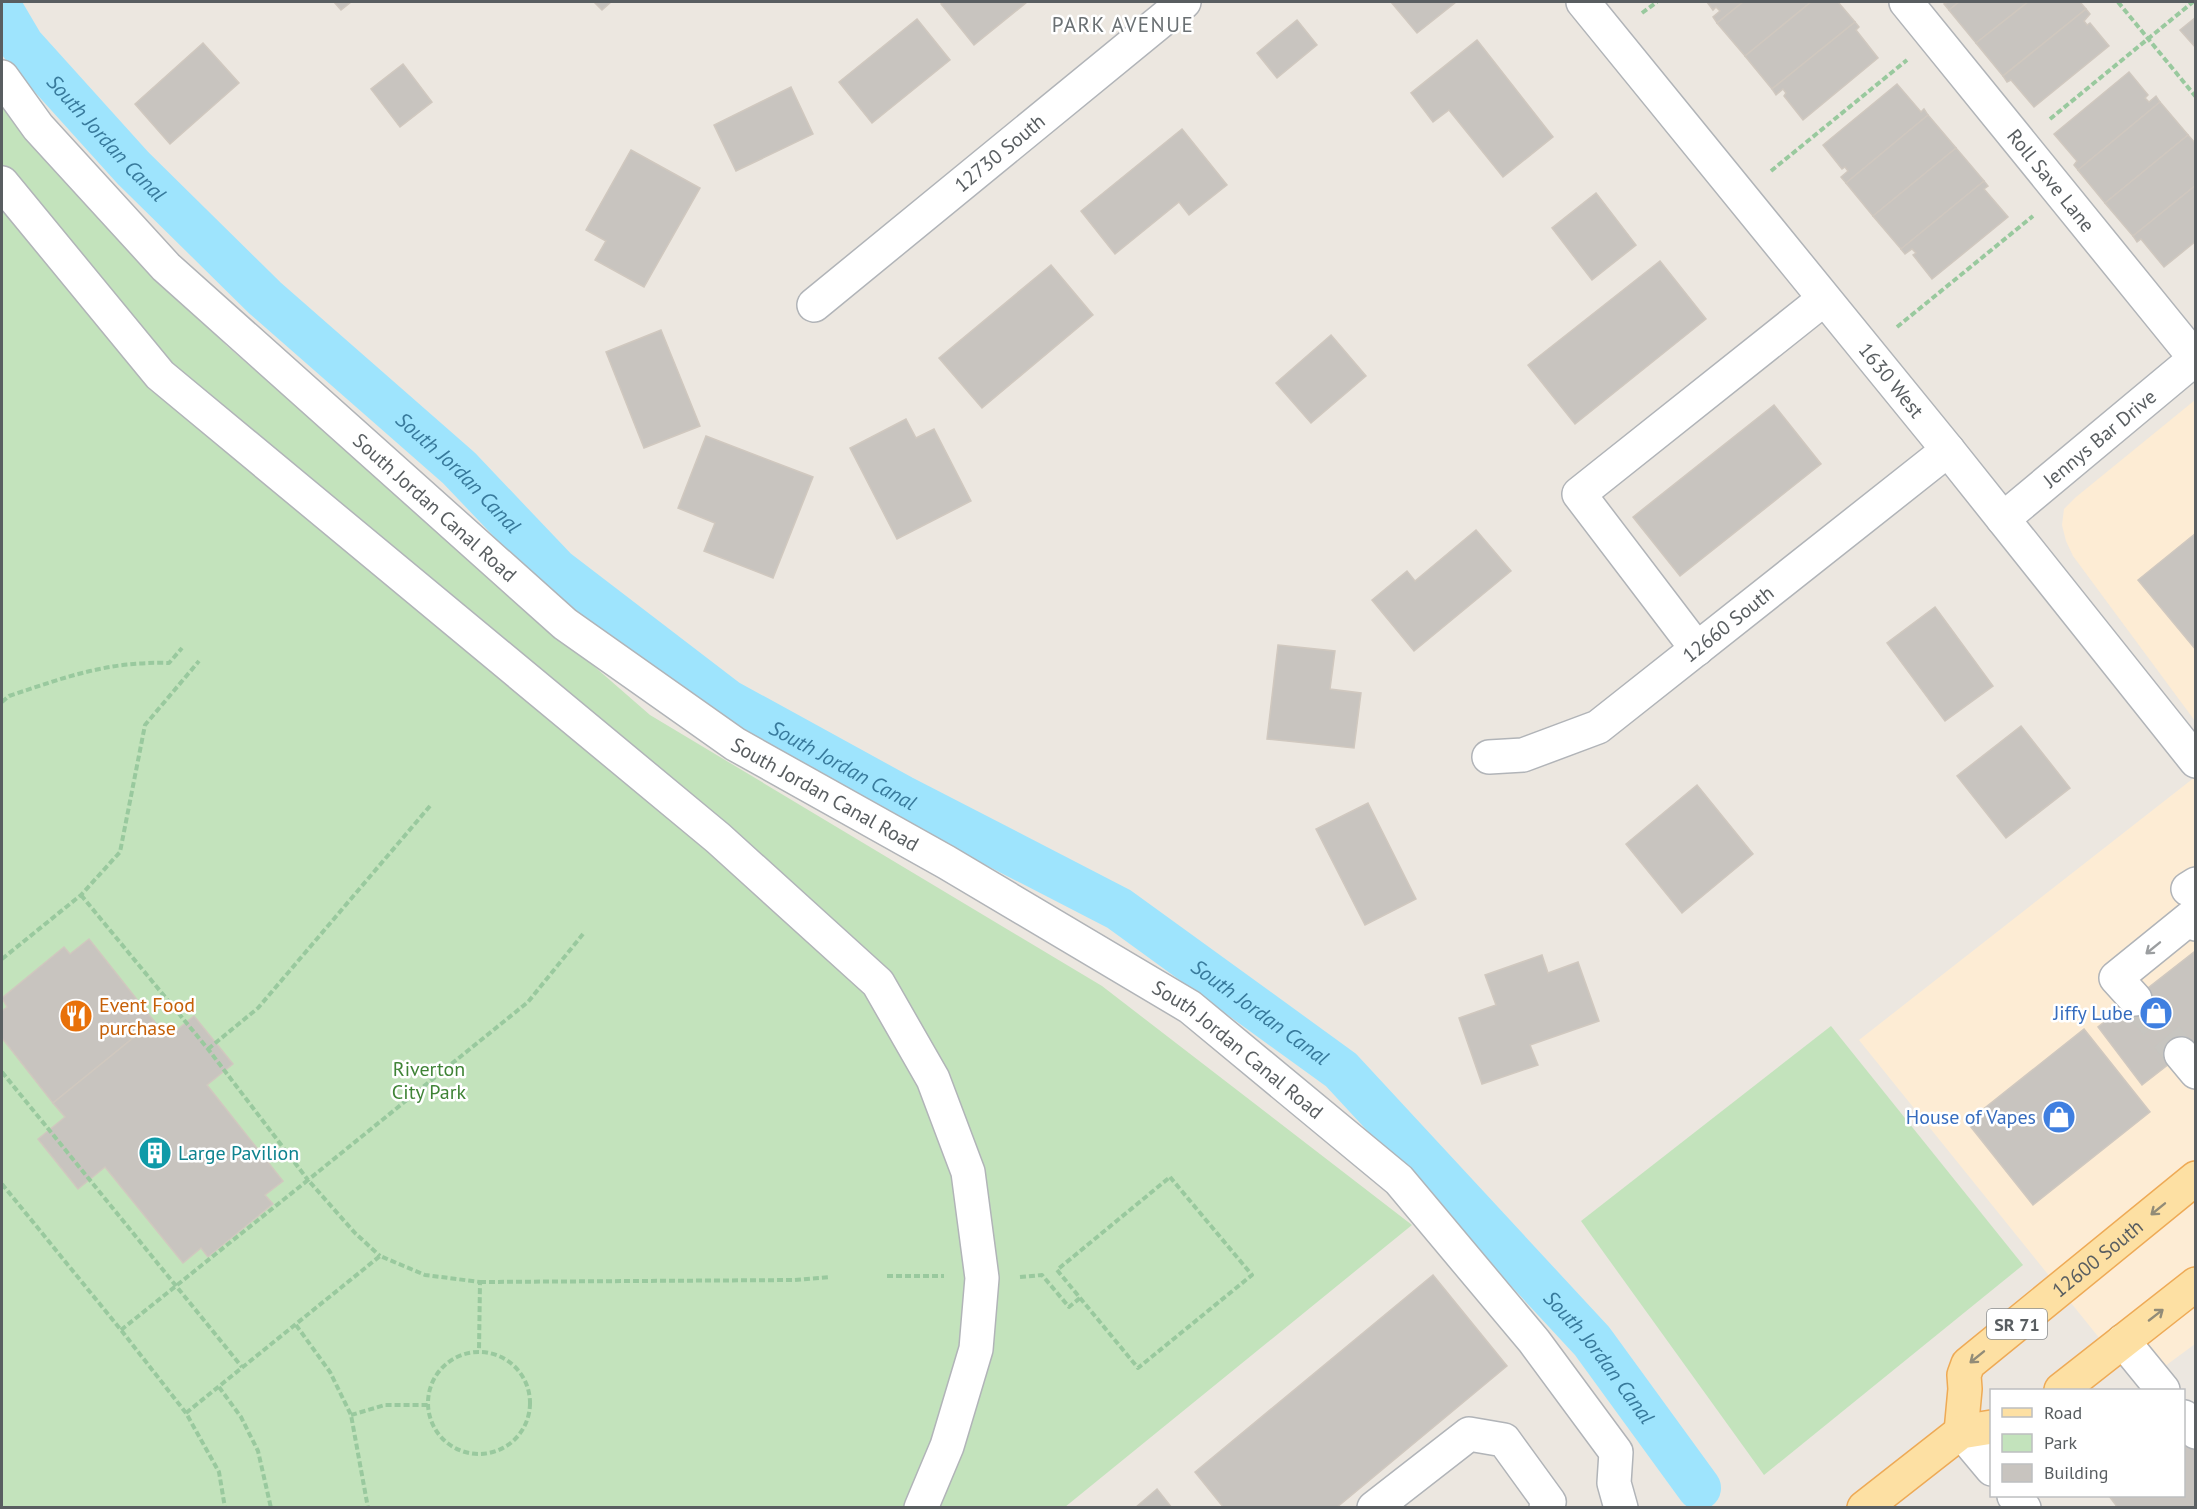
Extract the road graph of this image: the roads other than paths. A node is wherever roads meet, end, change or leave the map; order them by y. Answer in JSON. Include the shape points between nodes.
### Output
{"nodes":[{"id":1,"x":1184,"y":2,"type":"edge"},
{"id":2,"x":1583,"y":2,"type":"edge"},
{"id":3,"x":1906,"y":2,"type":"edge"},
{"id":4,"x":2,"y":77,"type":"edge"},
{"id":5,"x":2,"y":183,"type":"edge"},
{"id":6,"x":1824,"y":299,"type":"junction"},
{"id":7,"x":814,"y":305,"type":"dead end"},
{"id":8,"x":2195,"y":358,"type":"edge"},
{"id":9,"x":1948,"y":450,"type":"junction"},
{"id":10,"x":2002,"y":519,"type":"junction"},
{"id":11,"x":1697,"y":649,"type":"junction"},
{"id":12,"x":1489,"y":757,"type":"dead end"},
{"id":13,"x":2196,"y":761,"type":"edge"},
{"id":14,"x":2192,"y":904,"type":"edge"},
{"id":15,"x":2135,"y":999,"type":"tunnel mouth"},
{"id":16,"x":2196,"y":1178,"type":"edge"},
{"id":17,"x":2196,"y":1284,"type":"edge"},
{"id":18,"x":2123,"y":1341,"type":"junction"},
{"id":19,"x":2062,"y":1389,"type":"edge"},
{"id":20,"x":2162,"y":1389,"type":"edge"},
{"id":21,"x":2185,"y":1418,"type":"edge"},
{"id":22,"x":1976,"y":1429,"type":"edge"},
{"id":23,"x":2196,"y":1432,"type":"edge"},
{"id":24,"x":1990,"y":1464,"type":"edge"},
{"id":25,"x":921,"y":1508,"type":"edge"},
{"id":26,"x":1374,"y":1508,"type":"edge"},
{"id":27,"x":1546,"y":1508,"type":"edge"},
{"id":28,"x":1622,"y":1508,"type":"edge"},
{"id":29,"x":1864,"y":1508,"type":"edge"}],
"edges":[{"from":1,"to":7,"type":"street","name":"12730 South"},
{"from":2,"to":6,"type":"street","name":"1630 West"},
{"from":3,"to":8,"type":"street","name":"Roll Save Lane"},
{"from":4,"to":28,"type":"street","name":"South Jordan Canal Road","via":[[38,127],[166,267],[565,624],[735,744],[946,862],[1190,1007],[1399,1180],[1534,1341],[1616,1452],[1614,1483]]},
{"from":5,"to":25,"type":"street","via":[[160,375],[718,838],[878,983],[933,1079],[968,1172],[982,1278],[976,1348],[947,1446]]},
{"from":6,"to":9,"type":"street","name":"1630 West"},
{"from":6,"to":11,"type":"street","via":[[1579,494]]},
{"from":8,"to":10,"type":"street","name":"Jennys Bar Drive"},
{"from":9,"to":10,"type":"street","name":"1630 West"},
{"from":9,"to":11,"type":"street","name":"12660 South"},
{"from":10,"to":13,"type":"street","name":"1630 West"},
{"from":11,"to":12,"type":"street","name":"12660 South","via":[[1598,728],[1523,755]]},
{"from":14,"to":15,"type":"street","one_way":true,"via":[[2116,978]]},
{"from":16,"to":22,"type":"main road","name":"12600 South","number":"SR 71","one_way":true,"via":[[1968,1364],[1965,1389]]},
{"from":18,"to":17,"type":"main road","one_way":true},
{"from":18,"to":19,"type":"main road"},
{"from":18,"to":20,"type":"street"},
{"from":21,"to":23,"type":"street"},
{"from":22,"to":24,"type":"street"},
{"from":22,"to":29,"type":"main road"},
{"from":26,"to":27,"type":"street","via":[[1469,1434],[1504,1440],[1549,1502]]}]}
